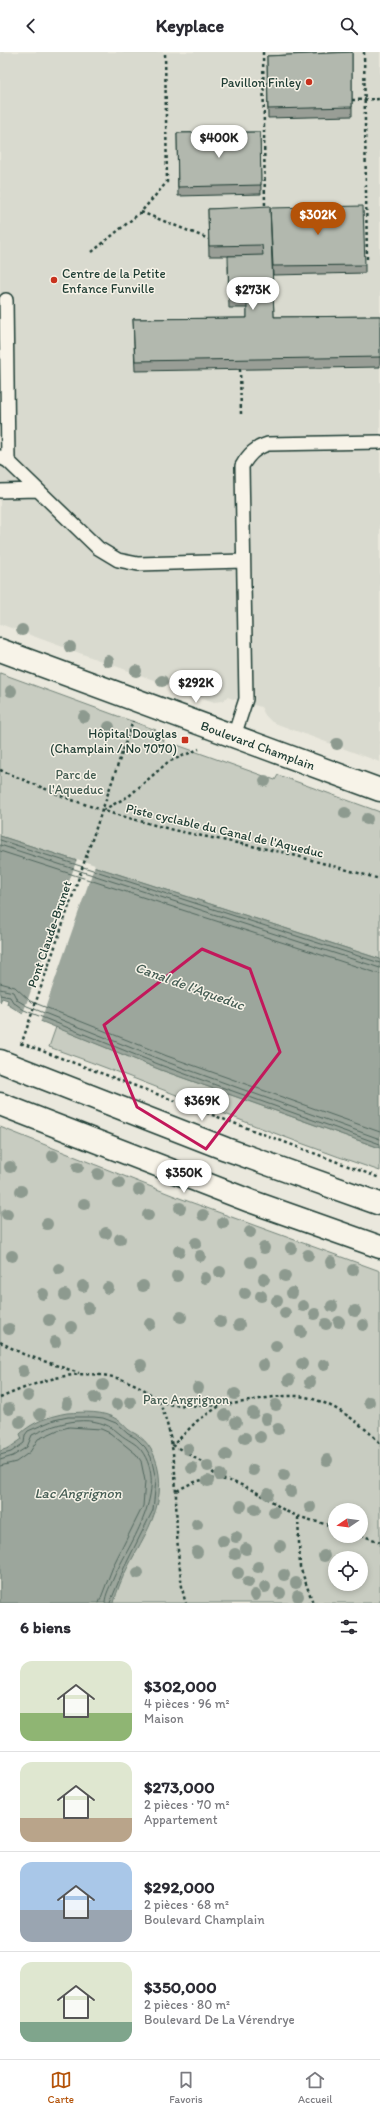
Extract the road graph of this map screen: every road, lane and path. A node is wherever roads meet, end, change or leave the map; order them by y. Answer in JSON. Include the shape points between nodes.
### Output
{"nodes":[{"id":1,"x":165,"y":52,"type":"edge"},
{"id":2,"x":263,"y":52,"type":"edge"},
{"id":3,"x":364,"y":52,"type":"edge"},
{"id":4,"x":380,"y":99,"type":"edge"},
{"id":5,"x":352,"y":100,"type":"edge"},
{"id":6,"x":265,"y":209,"type":"edge"},
{"id":7,"x":141,"y":212,"type":"junction"},
{"id":8,"x":209,"y":239,"type":"edge"},
{"id":9,"x":92,"y":252,"type":"dead end"},
{"id":10,"x":367,"y":260,"type":"dead end"},
{"id":11,"x":6,"y":300,"type":"dead end"},
{"id":12,"x":240,"y":369,"type":"edge"},
{"id":13,"x":241,"y":414,"type":"dead end"},
{"id":14,"x":380,"y":442,"type":"edge"},
{"id":15,"x":4,"y":459,"type":"edge"},
{"id":16,"x":36,"y":490,"type":"junction"},
{"id":17,"x":0,"y":491,"type":"edge"},
{"id":18,"x":243,"y":562,"type":"junction"},
{"id":19,"x":0,"y":650,"type":"edge"},
{"id":20,"x":140,"y":702,"type":"junction"},
{"id":21,"x":234,"y":736,"type":"junction"},
{"id":22,"x":199,"y":749,"type":"dead end"},
{"id":23,"x":0,"y":770,"type":"edge"},
{"id":24,"x":380,"y":790,"type":"edge"},
{"id":25,"x":103,"y":811,"type":"junction"},
{"id":26,"x":380,"y":879,"type":"edge"},
{"id":27,"x":0,"y":1061,"type":"edge"},
{"id":28,"x":0,"y":1104,"type":"edge"},
{"id":29,"x":380,"y":1178,"type":"edge"},
{"id":30,"x":380,"y":1204,"type":"edge"},
{"id":31,"x":380,"y":1247,"type":"edge"},
{"id":32,"x":0,"y":1342,"type":"edge"},
{"id":33,"x":79,"y":1373,"type":"junction"},
{"id":34,"x":0,"y":1398,"type":"edge"},
{"id":35,"x":159,"y":1400,"type":"junction"},
{"id":36,"x":222,"y":1404,"type":"junction"},
{"id":37,"x":380,"y":1443,"type":"edge"},
{"id":38,"x":173,"y":1445,"type":"junction"},
{"id":39,"x":219,"y":1478,"type":"junction"},
{"id":40,"x":177,"y":1492,"type":"junction"},
{"id":41,"x":298,"y":1516,"type":"junction"},
{"id":42,"x":328,"y":1525,"type":"edge"},
{"id":43,"x":368,"y":1538,"type":"edge"},
{"id":44,"x":380,"y":1542,"type":"edge"},
{"id":45,"x":186,"y":1603,"type":"edge"},
{"id":46,"x":312,"y":1603,"type":"edge"}],
"edges":[{"from":1,"to":7,"type":"path","via":[[167,182]]},
{"from":2,"to":6,"type":"path"},
{"from":3,"to":10,"type":"path"},
{"from":4,"to":5,"type":"path"},
{"from":7,"to":8,"type":"path"},
{"from":7,"to":9,"type":"path"},
{"from":11,"to":15,"type":"lane"},
{"from":12,"to":13,"type":"path"},
{"from":14,"to":18,"type":"lane","via":[[268,444],[256,447],[248,454],[241,471]]},
{"from":15,"to":16,"type":"lane"},
{"from":16,"to":17,"type":"lane"},
{"from":16,"to":18,"type":"lane","via":[[98,548],[118,560],[138,564]]},
{"from":18,"to":21,"type":"lane","via":[[246,699]]},
{"from":19,"to":20,"type":"main road","name":"Boulevard Champlain"},
{"from":20,"to":21,"type":"main road","name":"Boulevard Champlain"},
{"from":20,"to":25,"type":"path","name":"Pont Claude-Brunet"},
{"from":21,"to":24,"type":"main road","name":"Boulevard Champlain"},
{"from":22,"to":25,"type":"path","via":[[168,762],[129,796]]},
{"from":23,"to":25,"type":"path","name":"Piste cyclable du Canal de l'Aqueduc"},
{"from":25,"to":26,"type":"path","name":"Piste cyclable du Canal de l'Aqueduc","via":[[173,830],[293,855]]},
{"from":25,"to":29,"type":"path","name":"Pont Claude-Brunet","via":[[21,1043]]},
{"from":27,"to":30,"type":"main road","via":[[226,1149]]},
{"from":28,"to":31,"type":"main road","via":[[212,1186]]},
{"from":32,"to":33,"type":"path","via":[[23,1354]]},
{"from":33,"to":34,"type":"path","via":[[34,1384]]},
{"from":33,"to":35,"type":"path","via":[[105,1374],[122,1379],[138,1385]]},
{"from":35,"to":36,"type":"path","via":[[172,1404]]},
{"from":35,"to":38,"type":"path"},
{"from":36,"to":37,"type":"path","via":[[298,1396],[337,1410],[369,1431]]},
{"from":36,"to":38,"type":"path","via":[[197,1421]]},
{"from":38,"to":39,"type":"path","via":[[200,1461]]},
{"from":38,"to":40,"type":"path"},
{"from":39,"to":40,"type":"path","via":[[208,1478],[189,1484]]},
{"from":39,"to":41,"type":"path","via":[[248,1488]]},
{"from":40,"to":45,"type":"path","via":[[178,1542]]},
{"from":41,"to":42,"type":"path"},
{"from":41,"to":46,"type":"path","via":[[300,1567]]},
{"from":43,"to":44,"type":"path"}]}
